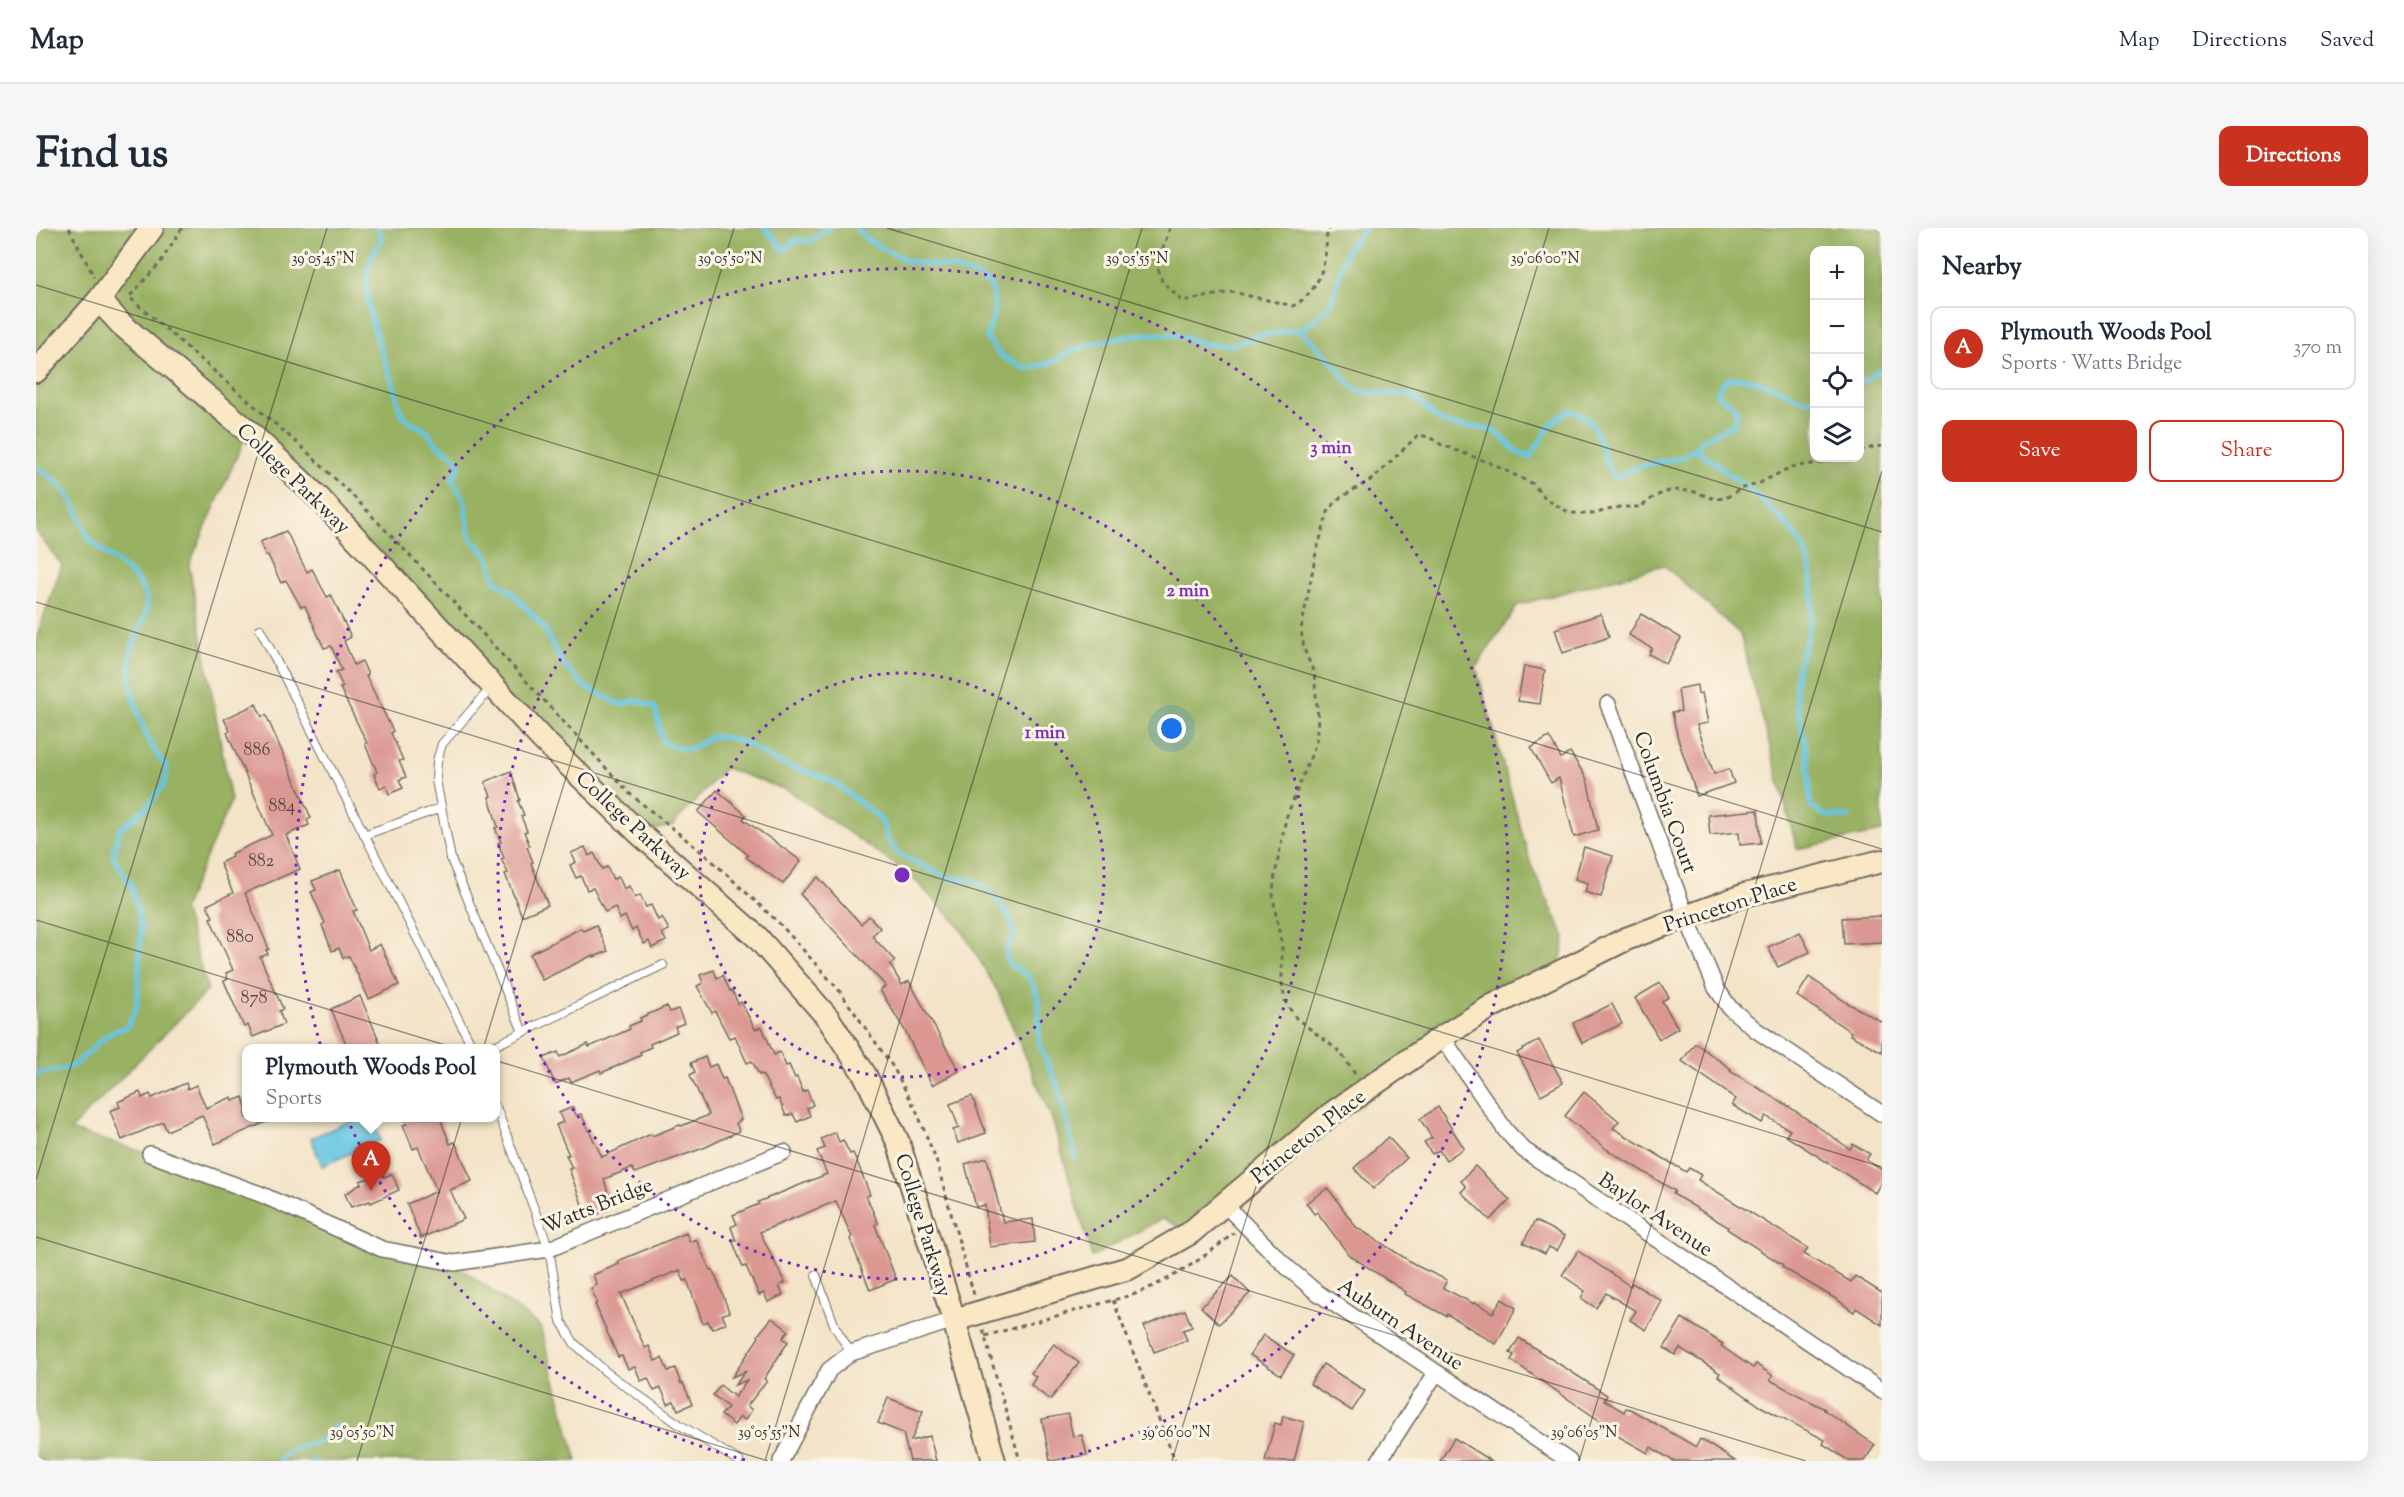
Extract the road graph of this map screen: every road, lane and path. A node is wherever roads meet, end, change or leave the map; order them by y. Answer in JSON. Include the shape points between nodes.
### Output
{"nodes":[{"id":1,"x":69,"y":228,"type":"edge"},
{"id":2,"x":152,"y":228,"type":"edge"},
{"id":3,"x":1170,"y":228,"type":"edge"},
{"id":4,"x":1330,"y":228,"type":"edge"},
{"id":5,"x":92,"y":275,"type":"dead end"},
{"id":6,"x":99,"y":300,"type":"junction"},
{"id":7,"x":36,"y":371,"type":"edge"},
{"id":8,"x":1882,"y":446,"type":"edge"},
{"id":9,"x":1864,"y":449,"type":"edge"},
{"id":10,"x":1823,"y":462,"type":"edge"},
{"id":11,"x":260,"y":629,"type":"dead end"},
{"id":12,"x":493,"y":686,"type":"junction"},
{"id":13,"x":1608,"y":704,"type":"dead end"},
{"id":14,"x":441,"y":807,"type":"junction"},
{"id":15,"x":364,"y":835,"type":"junction"},
{"id":16,"x":1882,"y":861,"type":"edge"},
{"id":17,"x":1686,"y":916,"type":"junction"},
{"id":18,"x":663,"y":965,"type":"dead end"},
{"id":19,"x":523,"y":1032,"type":"junction"},
{"id":20,"x":1442,"y":1037,"type":"junction"},
{"id":21,"x":471,"y":1044,"type":"edge"},
{"id":22,"x":498,"y":1044,"type":"edge"},
{"id":23,"x":1356,"y":1076,"type":"dead end"},
{"id":24,"x":1882,"y":1113,"type":"edge"},
{"id":25,"x":500,"y":1120,"type":"edge"},
{"id":26,"x":784,"y":1152,"type":"dead end"},
{"id":27,"x":150,"y":1154,"type":"dead end"},
{"id":28,"x":1224,"y":1203,"type":"junction"},
{"id":29,"x":549,"y":1249,"type":"junction"},
{"id":30,"x":816,"y":1275,"type":"dead end"},
{"id":31,"x":1113,"y":1300,"type":"dead end"},
{"id":32,"x":954,"y":1320,"type":"junction"},
{"id":33,"x":851,"y":1353,"type":"junction"},
{"id":34,"x":1436,"y":1373,"type":"junction"},
{"id":35,"x":1882,"y":1391,"type":"edge"},
{"id":36,"x":739,"y":1461,"type":"edge"},
{"id":37,"x":782,"y":1461,"type":"edge"},
{"id":38,"x":994,"y":1461,"type":"edge"},
{"id":39,"x":1174,"y":1461,"type":"edge"},
{"id":40,"x":1379,"y":1461,"type":"edge"},
{"id":41,"x":1569,"y":1461,"type":"edge"}],
"edges":[{"from":1,"to":5,"type":"path"},
{"from":2,"to":6,"type":"street"},
{"from":3,"to":4,"type":"path","via":[[1155,259],[1162,281],[1182,301],[1233,292],[1293,306],[1307,298],[1319,279]]},
{"from":6,"to":7,"type":"street"},
{"from":6,"to":12,"type":"street","name":"College Parkway","via":[[121,324],[248,431],[319,498]]},
{"from":8,"to":9,"type":"path"},
{"from":10,"to":23,"type":"path","via":[[1791,467],[1726,498],[1672,490],[1641,507],[1569,513],[1546,499],[1533,484],[1418,435],[1374,478],[1338,499],[1328,512],[1301,630],[1314,673],[1316,743],[1286,818],[1273,897],[1282,948],[1285,1001],[1296,1018],[1340,1052]]},
{"from":11,"to":15,"type":"lane"},
{"from":12,"to":14,"type":"lane","via":[[442,744],[436,780]]},
{"from":12,"to":32,"type":"street","name":"College Parkway","via":[[639,833],[757,937],[828,1018],[866,1075],[898,1142]]},
{"from":13,"to":17,"type":"street","name":"Columbia Court"},
{"from":14,"to":15,"type":"lane"},
{"from":14,"to":19,"type":"lane","via":[[451,859]]},
{"from":15,"to":21,"type":"lane"},
{"from":16,"to":17,"type":"street","name":"Princeton Place","via":[[1745,895]]},
{"from":17,"to":20,"type":"street","name":"Princeton Place","via":[[1607,949],[1492,1006]]},
{"from":17,"to":24,"type":"street","name":"Columbia Court","via":[[1716,988],[1730,1008],[1756,1030]]},
{"from":18,"to":19,"type":"lane"},
{"from":19,"to":22,"type":"lane"},
{"from":20,"to":28,"type":"street","name":"Princeton Place","via":[[1331,1114]]},
{"from":20,"to":35,"type":"street","name":"Baylor Avenue","via":[[1506,1131],[1524,1150]]},
{"from":25,"to":29,"type":"lane"},
{"from":26,"to":29,"type":"street","name":"Watts Bridge"},
{"from":27,"to":29,"type":"street","name":"Watts Bridge","via":[[260,1194],[382,1249],[454,1263]]},
{"from":28,"to":32,"type":"street","name":"Princeton Place","via":[[1190,1233],[1128,1268]]},
{"from":28,"to":34,"type":"street","name":"Auburn Avenue","via":[[1306,1283]]},
{"from":29,"to":36,"type":"lane","via":[[561,1321],[574,1342],[606,1372]]},
{"from":30,"to":33,"type":"lane","via":[[836,1327]]},
{"from":31,"to":39,"type":"path"},
{"from":32,"to":33,"type":"street","name":"Princeton Place"},
{"from":32,"to":38,"type":"street","name":"College Parkway"},
{"from":33,"to":37,"type":"street","name":"Princeton Place","via":[[829,1370]]},
{"from":34,"to":40,"type":"street"},
{"from":34,"to":41,"type":"street","name":"Auburn Avenue"}]}
